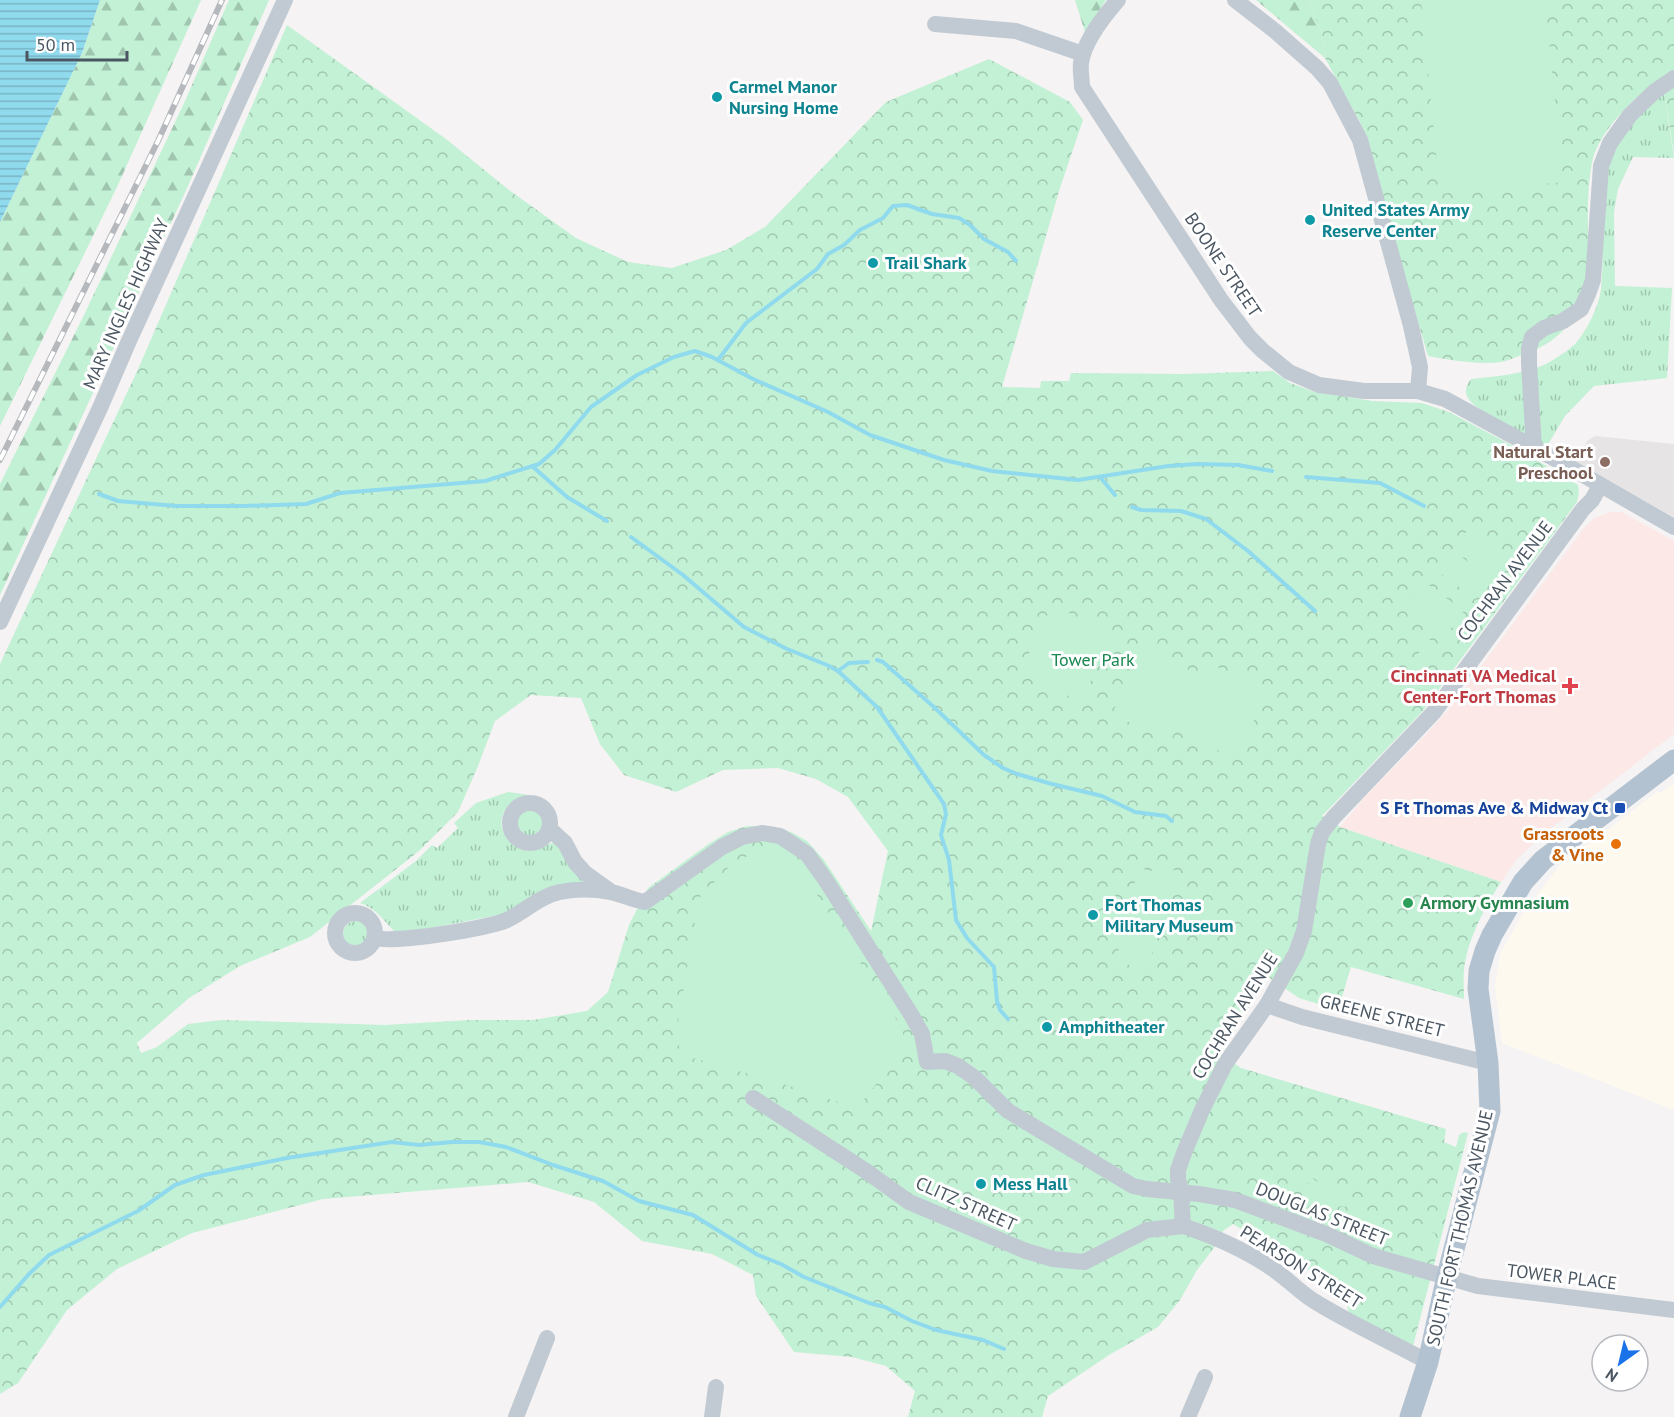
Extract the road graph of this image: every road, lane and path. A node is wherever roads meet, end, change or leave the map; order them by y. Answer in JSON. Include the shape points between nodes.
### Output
{"nodes":[{"id":1,"x":285,"y":0,"type":"edge"},
{"id":2,"x":1118,"y":0,"type":"edge"},
{"id":3,"x":1235,"y":0,"type":"edge"},
{"id":4,"x":935,"y":24,"type":"dead end"},
{"id":5,"x":1083,"y":54,"type":"junction"},
{"id":6,"x":1674,"y":78,"type":"edge"},
{"id":7,"x":1418,"y":392,"type":"junction"},
{"id":8,"x":1534,"y":449,"type":"junction"},
{"id":9,"x":1600,"y":486,"type":"junction"},
{"id":10,"x":1674,"y":527,"type":"edge"},
{"id":11,"x":0,"y":622,"type":"edge"},
{"id":12,"x":1674,"y":760,"type":"edge"},
{"id":13,"x":548,"y":833,"type":"dead end"},
{"id":14,"x":612,"y":892,"type":"junction"},
{"id":15,"x":375,"y":938,"type":"dead end"},
{"id":16,"x":1267,"y":1005,"type":"junction"},
{"id":17,"x":1488,"y":1063,"type":"junction"},
{"id":18,"x":753,"y":1098,"type":"dead end"},
{"id":19,"x":1181,"y":1191,"type":"junction"},
{"id":20,"x":1183,"y":1227,"type":"junction"},
{"id":21,"x":1447,"y":1276,"type":"junction"},
{"id":22,"x":1674,"y":1310,"type":"edge"},
{"id":23,"x":547,"y":1338,"type":"dead end"},
{"id":24,"x":1428,"y":1362,"type":"junction"},
{"id":25,"x":1205,"y":1377,"type":"dead end"},
{"id":26,"x":716,"y":1387,"type":"dead end"},
{"id":27,"x":516,"y":1417,"type":"edge"},
{"id":28,"x":712,"y":1417,"type":"edge"},
{"id":29,"x":1188,"y":1417,"type":"edge"},
{"id":30,"x":1410,"y":1417,"type":"edge"}],
"edges":[{"from":1,"to":11,"type":"street","name":"MARY INGLES HIGHWAY"},
{"from":2,"to":5,"type":"street","via":[[1101,19]]},
{"from":3,"to":7,"type":"street","via":[[1317,68],[1330,83],[1360,140],[1411,326],[1420,367]]},
{"from":4,"to":5,"type":"street","via":[[1016,31]]},
{"from":5,"to":7,"type":"street","name":"BOONE STREET","via":[[1082,87],[1090,102],[1235,320],[1263,351],[1289,372],[1319,385]]},
{"from":6,"to":8,"type":"street","via":[[1630,115],[1610,143],[1601,166],[1593,280],[1581,309],[1532,338],[1529,363]]},
{"from":7,"to":8,"type":"street","name":"BOONE STREET","via":[[1445,399]]},
{"from":8,"to":9,"type":"street","name":"BOONE STREET"},
{"from":9,"to":10,"type":"street","name":"BOONE STREET"},
{"from":9,"to":16,"type":"street","name":"COCHRAN AVENUE","via":[[1434,712],[1322,832],[1302,936]]},
{"from":12,"to":17,"type":"main road","name":"SOUTH FORT THOMAS AVENUE","via":[[1556,848],[1532,871],[1513,899],[1492,935],[1479,971]]},
{"from":13,"to":14,"type":"street","via":[[554,832],[585,873]]},
{"from":14,"to":15,"type":"street","via":[[559,892],[509,919],[480,928],[393,940]]},
{"from":14,"to":19,"type":"street","via":[[645,902],[742,837],[762,833],[780,836],[807,854],[825,879],[912,1016],[922,1034],[927,1062],[945,1061],[958,1066],[1008,1111],[1133,1186]]},
{"from":16,"to":17,"type":"street","name":"GREENE STREET"},
{"from":16,"to":19,"type":"street","name":"COCHRAN AVENUE","via":[[1225,1064],[1202,1110],[1178,1170]]},
{"from":17,"to":21,"type":"main road","name":"SOUTH FORT THOMAS AVENUE","via":[[1490,1111]]},
{"from":18,"to":20,"type":"street","name":"CLITZ STREET","via":[[909,1202],[1026,1251],[1084,1262],[1147,1230]]},
{"from":19,"to":20,"type":"street"},
{"from":19,"to":21,"type":"street","name":"DOUGLAS STREET","via":[[1235,1200],[1373,1256]]},
{"from":20,"to":24,"type":"street","name":"PEARSON STREET","via":[[1237,1248],[1270,1267],[1312,1300]]},
{"from":21,"to":22,"type":"street","name":"TOWER PLACE","via":[[1478,1286]]},
{"from":21,"to":24,"type":"main road","name":"SOUTH FORT THOMAS AVENUE"},
{"from":23,"to":27,"type":"street"},
{"from":24,"to":30,"type":"main road","name":"SOUTH FORT THOMAS AVENUE"},
{"from":25,"to":29,"type":"street"},
{"from":26,"to":28,"type":"street"}]}
